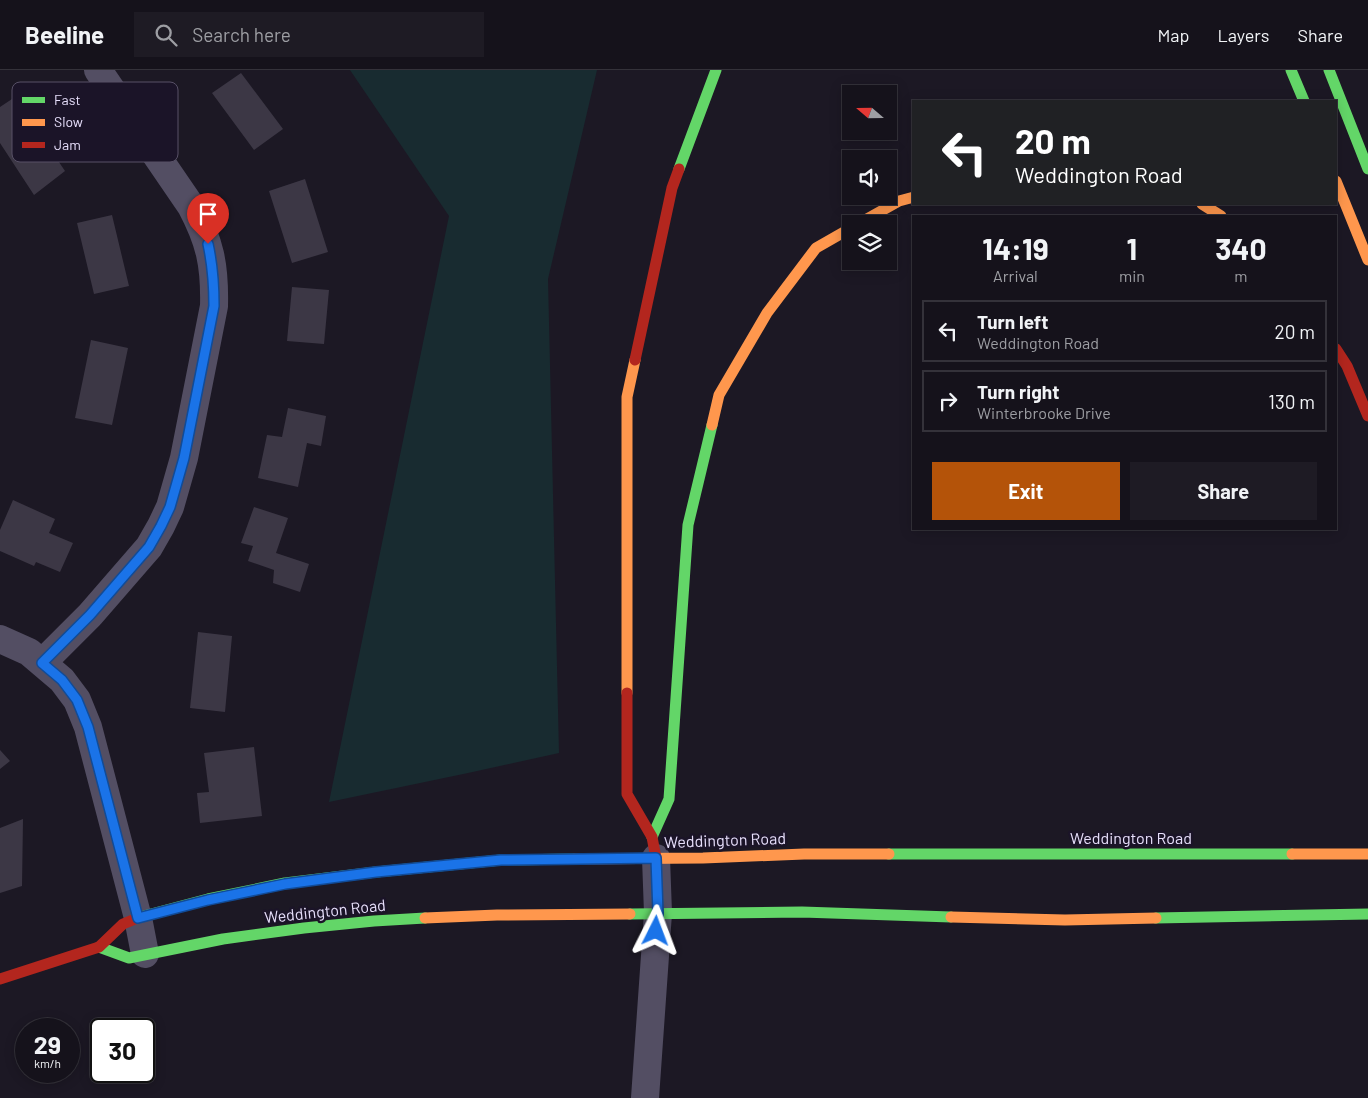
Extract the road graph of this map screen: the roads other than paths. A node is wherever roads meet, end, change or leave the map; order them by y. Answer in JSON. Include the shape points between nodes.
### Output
{"nodes":[{"id":1,"x":98,"y":70,"type":"edge"},
{"id":2,"x":716,"y":70,"type":"edge"},
{"id":3,"x":1291,"y":70,"type":"edge"},
{"id":4,"x":1329,"y":70,"type":"edge"},
{"id":5,"x":106,"y":82,"type":"edge"},
{"id":6,"x":1304,"y":100,"type":"edge"},
{"id":7,"x":161,"y":162,"type":"edge"},
{"id":8,"x":1368,"y":169,"type":"edge"},
{"id":9,"x":1337,"y":183,"type":"edge"},
{"id":10,"x":912,"y":198,"type":"edge"},
{"id":11,"x":1204,"y":205,"type":"edge"},
{"id":12,"x":874,"y":215,"type":"edge"},
{"id":13,"x":1219,"y":215,"type":"edge"},
{"id":14,"x":842,"y":233,"type":"edge"},
{"id":15,"x":1368,"y":260,"type":"edge"},
{"id":16,"x":1337,"y":351,"type":"edge"},
{"id":17,"x":1368,"y":416,"type":"edge"},
{"id":18,"x":0,"y":639,"type":"edge"},
{"id":19,"x":42,"y":663,"type":"junction"},
{"id":20,"x":654,"y":848,"type":"junction"},
{"id":21,"x":1368,"y":854,"type":"edge"},
{"id":22,"x":658,"y":913,"type":"junction"},
{"id":23,"x":1368,"y":914,"type":"edge"},
{"id":24,"x":138,"y":918,"type":"junction"},
{"id":25,"x":99,"y":946,"type":"junction"},
{"id":26,"x":145,"y":954,"type":"junction"},
{"id":27,"x":0,"y":978,"type":"edge"},
{"id":28,"x":645,"y":1098,"type":"edge"}],
"edges":[{"from":1,"to":5,"type":"street"},
{"from":2,"to":20,"type":"main road","via":[[672,188],[628,397],[627,794]]},
{"from":3,"to":6,"type":"main road"},
{"from":4,"to":8,"type":"main road"},
{"from":7,"to":19,"type":"street","via":[[202,226],[213,268],[214,306],[184,458],[170,507],[149,547],[90,615]]},
{"from":9,"to":15,"type":"main road"},
{"from":10,"to":12,"type":"main road"},
{"from":11,"to":13,"type":"main road"},
{"from":14,"to":20,"type":"main road","via":[[816,248],[767,314],[719,395],[688,526],[668,798]]},
{"from":16,"to":17,"type":"main road"},
{"from":18,"to":19,"type":"street","via":[[30,652]]},
{"from":19,"to":24,"type":"street","via":[[62,680],[77,700],[88,727]]},
{"from":20,"to":21,"type":"main road","name":"Weddington Road","via":[[703,858],[804,854]]},
{"from":20,"to":22,"type":"street"},
{"from":20,"to":24,"type":"main road","name":"Weddington Road","via":[[376,872],[285,884]]},
{"from":22,"to":23,"type":"main road","name":"Weddington Road","via":[[802,912],[1065,920]]},
{"from":22,"to":26,"type":"main road","name":"Weddington Road","via":[[497,914],[374,921],[223,939]]},
{"from":22,"to":28,"type":"street"},
{"from":24,"to":25,"type":"main road","name":"Weddington Road","via":[[123,924]]},
{"from":24,"to":26,"type":"street"},
{"from":25,"to":26,"type":"main road","name":"Weddington Road","via":[[129,958]]},
{"from":25,"to":27,"type":"main road","name":"Weddington Road"}]}
